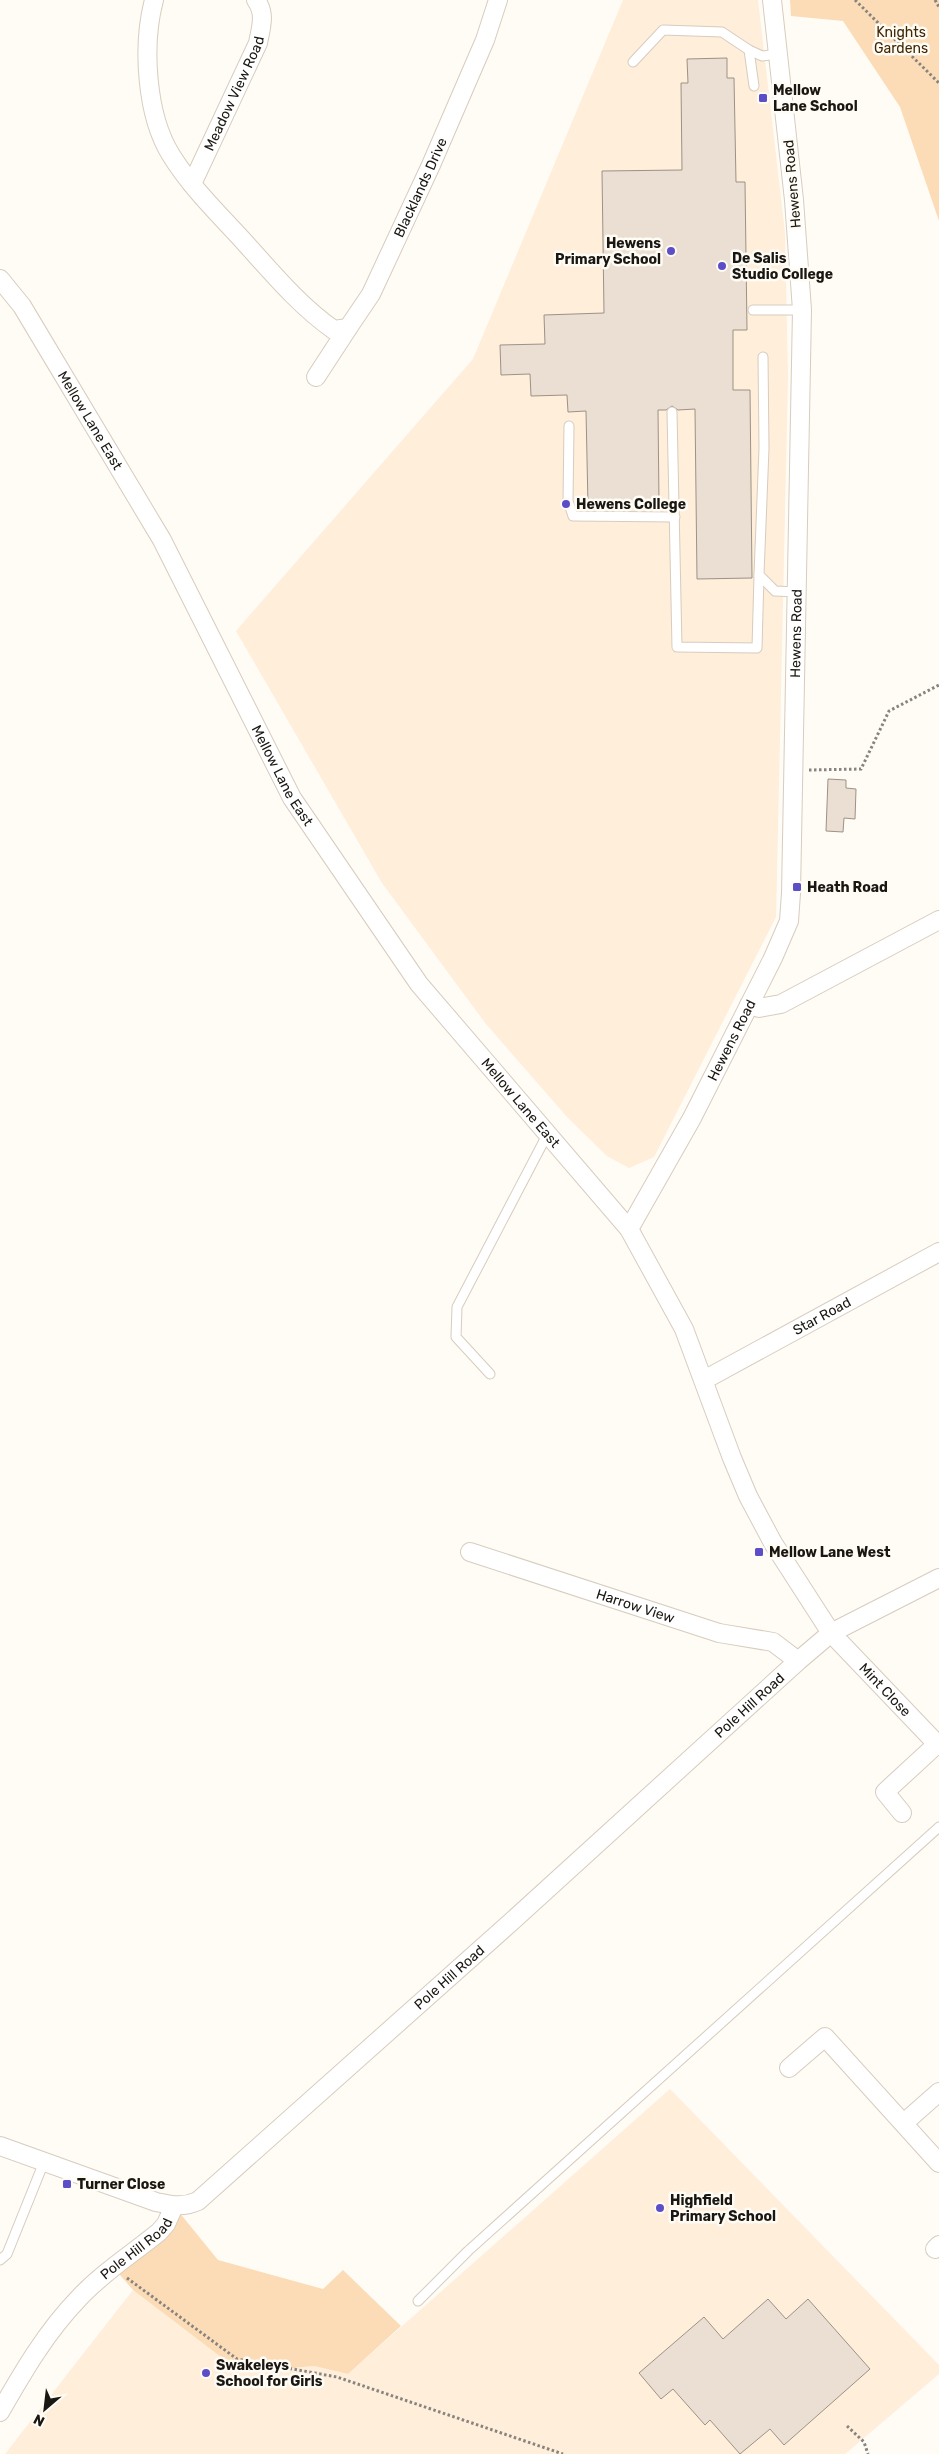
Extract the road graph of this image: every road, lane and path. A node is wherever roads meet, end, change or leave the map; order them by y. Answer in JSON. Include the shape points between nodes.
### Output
{"nodes":[{"id":1,"x":154,"y":0,"type":"edge"},
{"id":2,"x":256,"y":0,"type":"edge"},
{"id":3,"x":498,"y":0,"type":"edge"},
{"id":4,"x":772,"y":0,"type":"edge"},
{"id":5,"x":855,"y":0,"type":"edge"},
{"id":6,"x":935,"y":0,"type":"edge"},
{"id":7,"x":939,"y":7,"type":"edge"},
{"id":8,"x":749,"y":50,"type":"junction"},
{"id":9,"x":778,"y":54,"type":"junction"},
{"id":10,"x":633,"y":62,"type":"dead end"},
{"id":11,"x":939,"y":82,"type":"edge"},
{"id":12,"x":754,"y":86,"type":"dead end"},
{"id":13,"x":192,"y":184,"type":"junction"},
{"id":14,"x":0,"y":279,"type":"edge"},
{"id":15,"x":753,"y":310,"type":"dead end"},
{"id":16,"x":802,"y":310,"type":"junction"},
{"id":17,"x":348,"y":328,"type":"junction"},
{"id":18,"x":763,"y":356,"type":"dead end"},
{"id":19,"x":316,"y":377,"type":"dead end"},
{"id":20,"x":672,"y":412,"type":"dead end"},
{"id":21,"x":569,"y":426,"type":"dead end"},
{"id":22,"x":675,"y":517,"type":"junction"},
{"id":23,"x":759,"y":575,"type":"junction"},
{"id":24,"x":798,"y":592,"type":"junction"},
{"id":25,"x":939,"y":685,"type":"edge"},
{"id":26,"x":793,"y":771,"type":"junction"},
{"id":27,"x":939,"y":920,"type":"edge"},
{"id":28,"x":749,"y":1005,"type":"junction"},
{"id":29,"x":547,"y":1135,"type":"junction"},
{"id":30,"x":629,"y":1229,"type":"junction"},
{"id":31,"x":939,"y":1252,"type":"edge"},
{"id":32,"x":490,"y":1374,"type":"dead end"},
{"id":33,"x":704,"y":1380,"type":"junction"},
{"id":34,"x":470,"y":1552,"type":"dead end"},
{"id":35,"x":939,"y":1578,"type":"edge"},
{"id":36,"x":831,"y":1633,"type":"junction"},
{"id":37,"x":798,"y":1661,"type":"junction"},
{"id":38,"x":938,"y":1745,"type":"edge"},
{"id":39,"x":902,"y":1813,"type":"dead end"},
{"id":40,"x":939,"y":1827,"type":"edge"},
{"id":41,"x":789,"y":2068,"type":"dead end"},
{"id":42,"x":939,"y":2092,"type":"edge"},
{"id":43,"x":904,"y":2122,"type":"junction"},
{"id":44,"x":0,"y":2146,"type":"edge"},
{"id":45,"x":44,"y":2162,"type":"junction"},
{"id":46,"x":939,"y":2163,"type":"edge"},
{"id":47,"x":174,"y":2206,"type":"junction"},
{"id":48,"x":0,"y":2260,"type":"edge"},
{"id":49,"x":114,"y":2268,"type":"junction"},
{"id":50,"x":418,"y":2301,"type":"dead end"},
{"id":51,"x":0,"y":2412,"type":"edge"},
{"id":52,"x":847,"y":2426,"type":"dead end"},
{"id":53,"x":563,"y":2454,"type":"edge"},
{"id":54,"x":868,"y":2454,"type":"edge"}],
"edges":[{"from":1,"to":13,"type":"street","via":[[148,48],[150,90],[159,127],[171,154]]},
{"from":2,"to":13,"type":"street","name":"Meadow View Road","via":[[263,20],[258,43]]},
{"from":3,"to":17,"type":"street","name":"Blacklands Drive","via":[[485,40],[427,174],[371,294]]},
{"from":4,"to":9,"type":"street","name":"Hewens Road"},
{"from":5,"to":11,"type":"path"},
{"from":6,"to":7,"type":"path"},
{"from":8,"to":9,"type":"lane","via":[[762,56]]},
{"from":8,"to":10,"type":"lane","via":[[722,32],[663,30]]},
{"from":8,"to":12,"type":"lane"},
{"from":9,"to":16,"type":"street","name":"Hewens Road"},
{"from":13,"to":17,"type":"street","via":[[310,312],[334,330]]},
{"from":14,"to":29,"type":"street","name":"Mellow Lane East","via":[[22,306],[162,540],[292,798],[419,984]]},
{"from":15,"to":16,"type":"lane"},
{"from":16,"to":24,"type":"street","name":"Hewens Road"},
{"from":17,"to":19,"type":"street","name":"Blacklands Drive"},
{"from":18,"to":23,"type":"lane","via":[[764,448]]},
{"from":20,"to":22,"type":"lane"},
{"from":21,"to":22,"type":"lane","via":[[568,501],[573,516]]},
{"from":22,"to":23,"type":"lane","via":[[677,646],[758,648]]},
{"from":23,"to":24,"type":"lane","via":[[775,591]]},
{"from":24,"to":26,"type":"street","name":"Hewens Road"},
{"from":25,"to":26,"type":"path","via":[[889,711],[861,768]]},
{"from":26,"to":28,"type":"street","name":"Hewens Road","via":[[789,921]]},
{"from":27,"to":28,"type":"street","via":[[781,1004],[759,1008]]},
{"from":28,"to":30,"type":"street","name":"Hewens Road","via":[[692,1118]]},
{"from":29,"to":30,"type":"street","name":"Mellow Lane East"},
{"from":29,"to":32,"type":"lane","via":[[457,1307],[456,1337]]},
{"from":30,"to":33,"type":"street","via":[[684,1329]]},
{"from":31,"to":33,"type":"street","name":"Star Road"},
{"from":33,"to":36,"type":"street","via":[[748,1496],[773,1543]]},
{"from":34,"to":37,"type":"street","name":"Harrow View","via":[[719,1633],[773,1642]]},
{"from":35,"to":36,"type":"street","name":"Pole Hill Road"},
{"from":36,"to":37,"type":"street","name":"Pole Hill Road"},
{"from":36,"to":38,"type":"street","name":"Mint Close"},
{"from":37,"to":47,"type":"street","name":"Pole Hill Road","via":[[210,2192],[190,2205]]},
{"from":38,"to":39,"type":"street","via":[[885,1792]]},
{"from":40,"to":50,"type":"lane"},
{"from":41,"to":43,"type":"street","via":[[825,2037]]},
{"from":42,"to":43,"type":"street"},
{"from":43,"to":46,"type":"street"},
{"from":44,"to":45,"type":"street"},
{"from":45,"to":47,"type":"street"},
{"from":45,"to":48,"type":"lane","via":[[7,2254]]},
{"from":47,"to":49,"type":"street","name":"Pole Hill Road","via":[[159,2232]]},
{"from":49,"to":51,"type":"street","name":"Pole Hill Road","via":[[61,2318],[41,2344]]},
{"from":49,"to":53,"type":"path","via":[[237,2359],[337,2377]]},
{"from":52,"to":54,"type":"path","via":[[864,2442]]}]}
